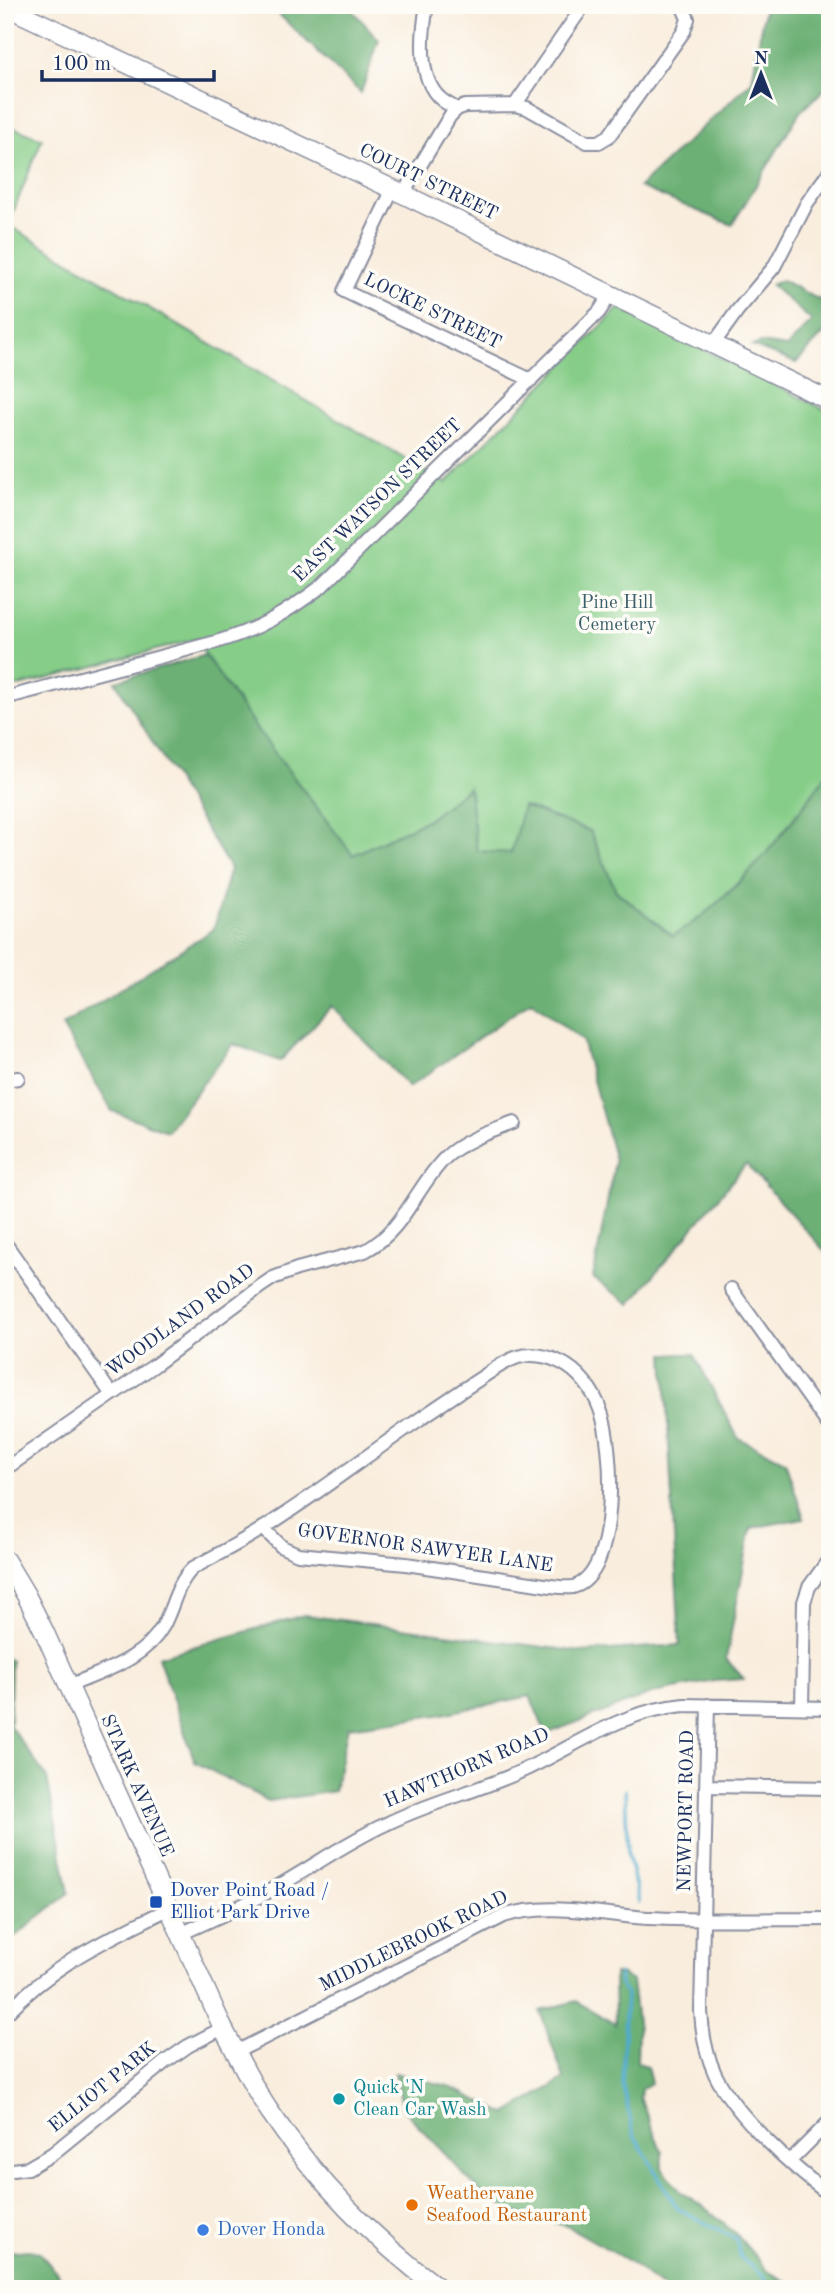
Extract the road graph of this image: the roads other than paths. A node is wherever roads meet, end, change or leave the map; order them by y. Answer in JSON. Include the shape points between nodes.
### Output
{"nodes":[{"id":1,"x":427,"y":5,"type":"edge"},
{"id":2,"x":584,"y":5,"type":"edge"},
{"id":3,"x":682,"y":5,"type":"edge"},
{"id":4,"x":5,"y":6,"type":"edge"},
{"id":5,"x":515,"y":105,"type":"junction"},
{"id":6,"x":457,"y":108,"type":"junction"},
{"id":7,"x":830,"y":171,"type":"edge"},
{"id":8,"x":398,"y":191,"type":"junction"},
{"id":9,"x":611,"y":294,"type":"junction"},
{"id":10,"x":714,"y":343,"type":"junction"},
{"id":11,"x":531,"y":380,"type":"junction"},
{"id":12,"x":830,"y":401,"type":"edge"},
{"id":13,"x":5,"y":698,"type":"edge"},
{"id":14,"x":514,"y":1123,"type":"dead end"},
{"id":15,"x":5,"y":1243,"type":"edge"},
{"id":16,"x":731,"y":1289,"type":"dead end"},
{"id":17,"x":112,"y":1395,"type":"junction"},
{"id":18,"x":830,"y":1427,"type":"edge"},
{"id":19,"x":5,"y":1469,"type":"edge"},
{"id":20,"x":263,"y":1528,"type":"junction"},
{"id":21,"x":830,"y":1558,"type":"edge"},
{"id":22,"x":5,"y":1560,"type":"edge"},
{"id":23,"x":69,"y":1686,"type":"junction"},
{"id":24,"x":708,"y":1705,"type":"junction"},
{"id":25,"x":802,"y":1707,"type":"junction"},
{"id":26,"x":830,"y":1708,"type":"edge"},
{"id":27,"x":706,"y":1786,"type":"junction"},
{"id":28,"x":830,"y":1788,"type":"edge"},
{"id":29,"x":168,"y":1909,"type":"junction"},
{"id":30,"x":704,"y":1918,"type":"junction"},
{"id":31,"x":830,"y":1919,"type":"edge"},
{"id":32,"x":180,"y":1934,"type":"junction"},
{"id":33,"x":5,"y":2015,"type":"edge"},
{"id":34,"x":223,"y":2028,"type":"junction"},
{"id":35,"x":236,"y":2052,"type":"junction"},
{"id":36,"x":830,"y":2121,"type":"edge"},
{"id":37,"x":790,"y":2161,"type":"junction"},
{"id":38,"x":5,"y":2171,"type":"edge"},
{"id":39,"x":830,"y":2195,"type":"edge"},
{"id":40,"x":440,"y":2289,"type":"edge"}],
"edges":[{"from":1,"to":6,"type":"street","via":[[426,69],[437,94]]},
{"from":2,"to":5,"type":"street"},
{"from":3,"to":5,"type":"street","via":[[688,19],[684,31],[625,116],[599,142],[587,142]]},
{"from":4,"to":8,"type":"street","name":"COURT STREET"},
{"from":5,"to":6,"type":"street"},
{"from":6,"to":8,"type":"street"},
{"from":7,"to":10,"type":"street","via":[[807,203],[774,267]]},
{"from":8,"to":9,"type":"street","name":"COURT STREET"},
{"from":8,"to":11,"type":"street","name":"LOCKE STREET","via":[[344,291]]},
{"from":9,"to":10,"type":"street","name":"COURT STREET"},
{"from":9,"to":11,"type":"street","name":"EAST WATSON STREET"},
{"from":10,"to":12,"type":"street","name":"COURT STREET"},
{"from":11,"to":13,"type":"street","name":"EAST WATSON STREET","via":[[322,586],[291,610],[243,634]]},
{"from":14,"to":17,"type":"street","name":"WOODLAND ROAD","via":[[462,1145],[445,1158],[398,1225],[376,1245],[273,1278]]},
{"from":15,"to":17,"type":"street"},
{"from":16,"to":18,"type":"street"},
{"from":17,"to":19,"type":"street","name":"WOODLAND ROAD"},
{"from":20,"to":20,"type":"street","name":"GOVERNOR SAWYER LANE","via":[[444,1402],[519,1357],[546,1356],[561,1362],[584,1381],[601,1410],[610,1462],[605,1544],[594,1569],[572,1587],[298,1554],[282,1547]]},
{"from":20,"to":23,"type":"street","name":"GOVERNOR SAWYER LANE","via":[[183,1577],[163,1627],[146,1648]]},
{"from":21,"to":25,"type":"street","via":[[804,1602]]},
{"from":22,"to":23,"type":"street","name":"STARK AVENUE"},
{"from":23,"to":29,"type":"street","name":"STARK AVENUE"},
{"from":24,"to":25,"type":"street","name":"HAWTHORN ROAD"},
{"from":24,"to":27,"type":"street","name":"NEWPORT ROAD"},
{"from":24,"to":32,"type":"street","name":"HAWTHORN ROAD","via":[[663,1707],[618,1721],[522,1771],[375,1829],[265,1894]]},
{"from":25,"to":26,"type":"street","name":"HAWTHORN ROAD"},
{"from":27,"to":28,"type":"street"},
{"from":27,"to":30,"type":"street","name":"NEWPORT ROAD"},
{"from":29,"to":32,"type":"street","name":"STARK AVENUE"},
{"from":29,"to":33,"type":"street","via":[[69,1960]]},
{"from":30,"to":31,"type":"street","name":"MIDDLEBROOK ROAD"},
{"from":30,"to":35,"type":"street","name":"MIDDLEBROOK ROAD","via":[[559,1909],[518,1911]]},
{"from":30,"to":37,"type":"street","name":"NEWPORT ROAD","via":[[701,2011],[706,2051],[726,2092]]},
{"from":32,"to":34,"type":"street","name":"STARK AVENUE"},
{"from":34,"to":35,"type":"street","name":"STARK AVENUE"},
{"from":34,"to":38,"type":"street","name":"ELLIOT PARK","via":[[175,2054],[52,2154],[28,2168]]},
{"from":35,"to":40,"type":"street","name":"STARK AVENUE","via":[[270,2112],[343,2203]]},
{"from":36,"to":37,"type":"street"},
{"from":37,"to":39,"type":"street","name":"NEWPORT ROAD"}]}
